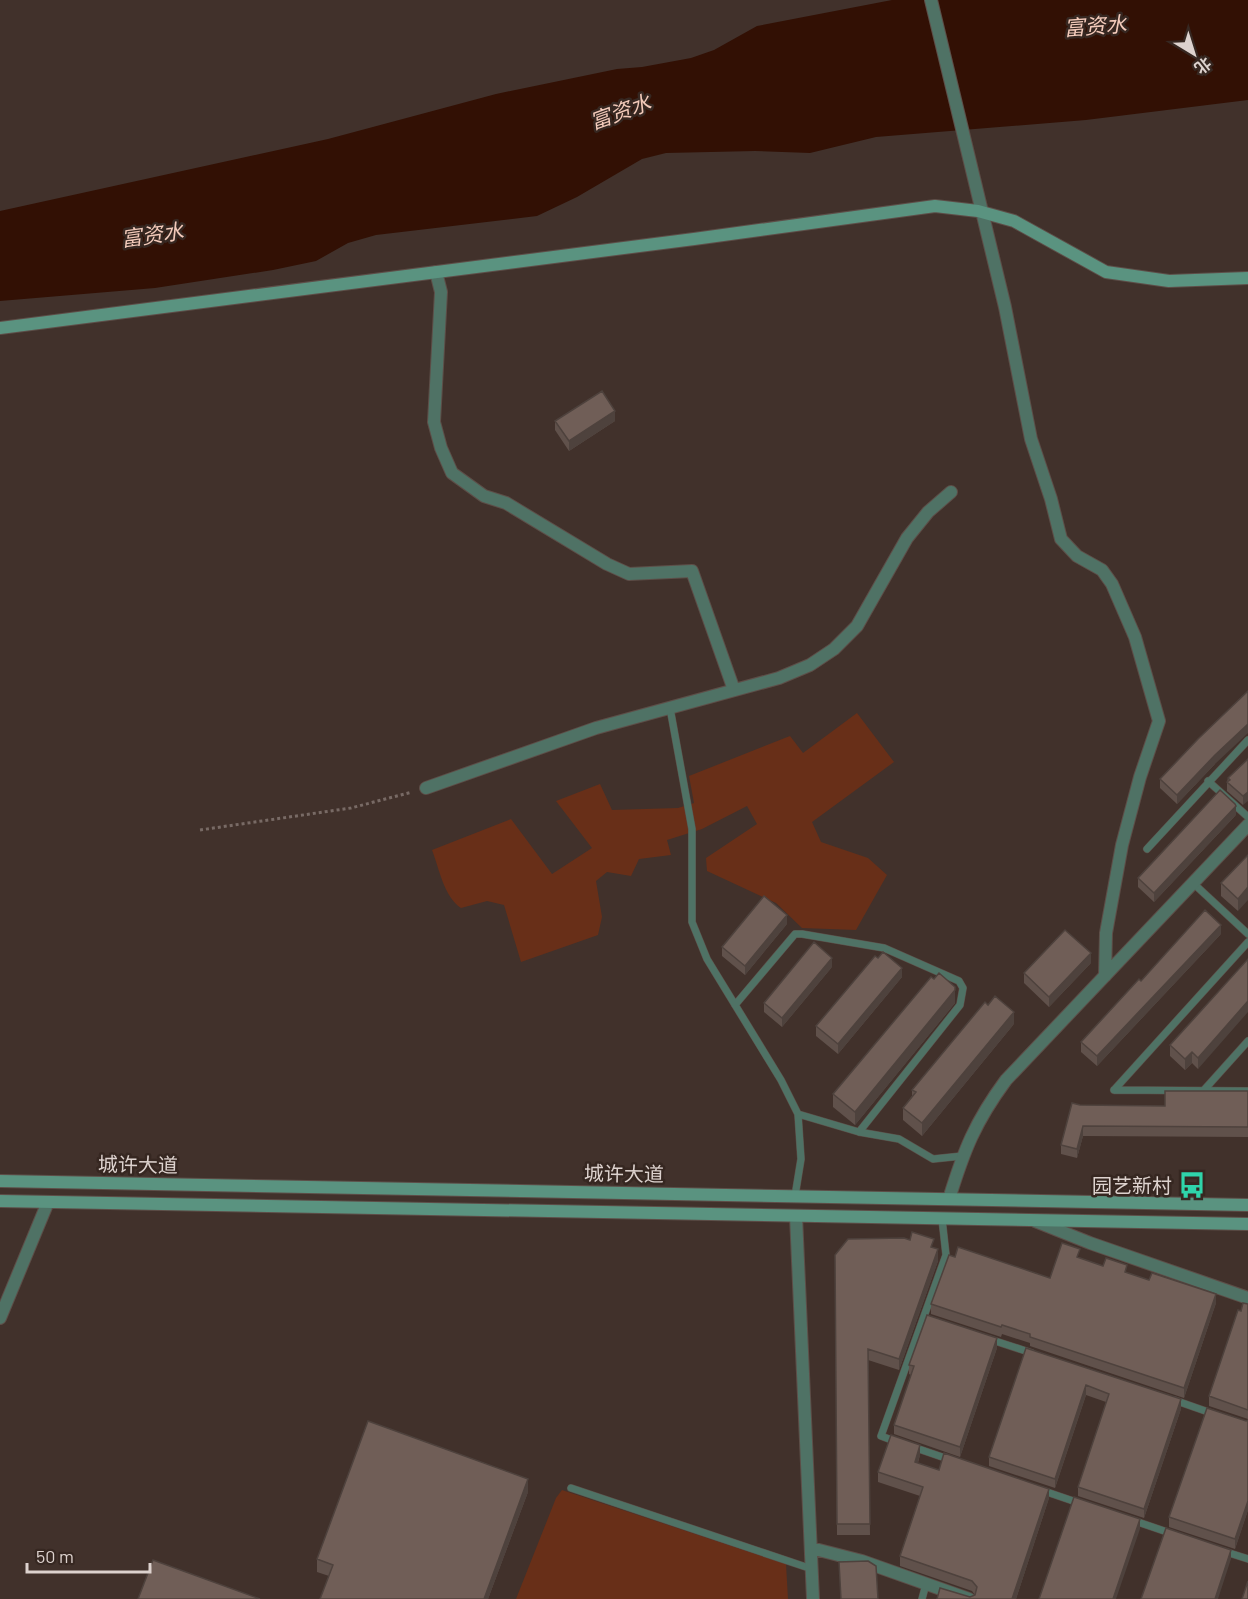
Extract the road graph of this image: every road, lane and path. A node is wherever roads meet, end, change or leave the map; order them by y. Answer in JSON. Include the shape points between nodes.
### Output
{"nodes":[{"id":1,"x":931,"y":0,"type":"edge"},
{"id":2,"x":983,"y":212,"type":"junction"},
{"id":3,"x":436,"y":272,"type":"junction"},
{"id":4,"x":1248,"y":278,"type":"edge"},
{"id":5,"x":0,"y":328,"type":"edge"},
{"id":6,"x":951,"y":492,"type":"dead end"},
{"id":7,"x":734,"y":690,"type":"junction"},
{"id":8,"x":670,"y":708,"type":"junction"},
{"id":9,"x":1248,"y":740,"type":"edge"},
{"id":10,"x":1208,"y":781,"type":"junction"},
{"id":11,"x":426,"y":788,"type":"joint"},
{"id":12,"x":1248,"y":817,"type":"edge"},
{"id":13,"x":1248,"y":825,"type":"edge"},
{"id":14,"x":200,"y":830,"type":"dead end"},
{"id":15,"x":1147,"y":849,"type":"dead end"},
{"id":16,"x":1193,"y":883,"type":"junction"},
{"id":17,"x":1248,"y":934,"type":"edge"},
{"id":18,"x":1248,"y":942,"type":"edge"},
{"id":19,"x":1105,"y":975,"type":"junction"},
{"id":20,"x":735,"y":1005,"type":"junction"},
{"id":21,"x":1248,"y":1041,"type":"edge"},
{"id":22,"x":1204,"y":1090,"type":"junction"},
{"id":23,"x":1248,"y":1091,"type":"edge"},
{"id":24,"x":798,"y":1114,"type":"junction"},
{"id":25,"x":859,"y":1132,"type":"junction"},
{"id":26,"x":962,"y":1156,"type":"junction"},
{"id":27,"x":0,"y":1181,"type":"edge"},
{"id":28,"x":795,"y":1196,"type":"junction"},
{"id":29,"x":949,"y":1199,"type":"junction"},
{"id":30,"x":0,"y":1201,"type":"edge"},
{"id":31,"x":48,"y":1202,"type":"junction"},
{"id":32,"x":1248,"y":1205,"type":"edge"},
{"id":33,"x":796,"y":1216,"type":"junction"},
{"id":34,"x":942,"y":1219,"type":"junction"},
{"id":35,"x":1034,"y":1220,"type":"junction"},
{"id":36,"x":1248,"y":1224,"type":"edge"},
{"id":37,"x":1248,"y":1298,"type":"edge"},
{"id":38,"x":923,"y":1317,"type":"junction"},
{"id":39,"x":0,"y":1318,"type":"edge"},
{"id":40,"x":934,"y":1320,"type":"edge"},
{"id":41,"x":979,"y":1335,"type":"edge"},
{"id":42,"x":1035,"y":1354,"type":"edge"},
{"id":43,"x":1170,"y":1399,"type":"edge"},
{"id":44,"x":1226,"y":1418,"type":"edge"},
{"id":45,"x":958,"y":1462,"type":"edge"},
{"id":46,"x":571,"y":1488,"type":"dead end"},
{"id":47,"x":1036,"y":1488,"type":"edge"},
{"id":48,"x":1092,"y":1507,"type":"edge"},
{"id":49,"x":1126,"y":1518,"type":"edge"},
{"id":50,"x":1181,"y":1537,"type":"edge"},
{"id":51,"x":811,"y":1548,"type":"junction"},
{"id":52,"x":1215,"y":1548,"type":"edge"},
{"id":53,"x":1248,"y":1559,"type":"edge"},
{"id":54,"x":812,"y":1569,"type":"junction"},
{"id":55,"x":926,"y":1584,"type":"junction"},
{"id":56,"x":813,"y":1599,"type":"edge"},
{"id":57,"x":922,"y":1599,"type":"edge"},
{"id":58,"x":969,"y":1599,"type":"edge"}],
"edges":[{"from":1,"to":2,"type":"street"},
{"from":2,"to":3,"type":"main road","via":[[935,206]]},
{"from":2,"to":4,"type":"main road","via":[[1014,221],[1106,272],[1169,281]]},
{"from":2,"to":19,"type":"street","via":[[1031,439],[1061,539],[1077,556],[1102,570],[1112,584],[1135,638],[1159,722],[1122,845],[1106,933]]},
{"from":3,"to":5,"type":"main road"},
{"from":3,"to":7,"type":"street","via":[[441,292],[435,422],[452,473],[484,496],[506,503],[628,574],[692,571]]},
{"from":6,"to":7,"type":"street","via":[[907,538],[867,613],[847,639],[795,672]]},
{"from":7,"to":8,"type":"street"},
{"from":8,"to":11,"type":"street","via":[[596,728]]},
{"from":8,"to":20,"type":"lane","via":[[692,829],[692,922],[707,959]]},
{"from":9,"to":10,"type":"lane"},
{"from":10,"to":12,"type":"lane"},
{"from":10,"to":15,"type":"lane"},
{"from":11,"to":14,"type":"path","via":[[351,808]]},
{"from":13,"to":16,"type":"street"},
{"from":16,"to":17,"type":"lane"},
{"from":16,"to":19,"type":"street"},
{"from":18,"to":22,"type":"lane","via":[[1114,1090]]},
{"from":19,"to":26,"type":"street","via":[[1006,1080],[977,1123]]},
{"from":20,"to":24,"type":"lane"},
{"from":20,"to":25,"type":"lane","via":[[795,934],[884,948],[958,981],[963,988],[960,1005]]},
{"from":21,"to":22,"type":"lane"},
{"from":22,"to":23,"type":"lane"},
{"from":24,"to":25,"type":"lane"},
{"from":24,"to":28,"type":"lane","via":[[801,1159]]},
{"from":25,"to":26,"type":"lane","via":[[899,1139],[933,1159]]},
{"from":26,"to":29,"type":"street"},
{"from":27,"to":28,"type":"main road","name":"城许大道"},
{"from":28,"to":29,"type":"main road","name":"城许大道"},
{"from":29,"to":32,"type":"main road","name":"城许大道"},
{"from":30,"to":31,"type":"main road","name":"城许大道"},
{"from":31,"to":33,"type":"main road","name":"城许大道"},
{"from":31,"to":39,"type":"street"},
{"from":33,"to":34,"type":"main road","name":"城许大道"},
{"from":33,"to":51,"type":"street"},
{"from":34,"to":35,"type":"main road","name":"城许大道"},
{"from":34,"to":38,"type":"lane","via":[[945,1255]]},
{"from":35,"to":36,"type":"main road","name":"城许大道"},
{"from":35,"to":37,"type":"street"},
{"from":38,"to":40,"type":"lane"},
{"from":38,"to":45,"type":"lane","via":[[881,1436]]},
{"from":41,"to":42,"type":"lane"},
{"from":43,"to":44,"type":"lane"},
{"from":46,"to":54,"type":"lane"},
{"from":47,"to":48,"type":"lane"},
{"from":49,"to":50,"type":"lane"},
{"from":51,"to":54,"type":"street"},
{"from":51,"to":55,"type":"street"},
{"from":52,"to":53,"type":"lane"},
{"from":54,"to":56,"type":"street"},
{"from":55,"to":57,"type":"lane"},
{"from":55,"to":58,"type":"street"}]}
